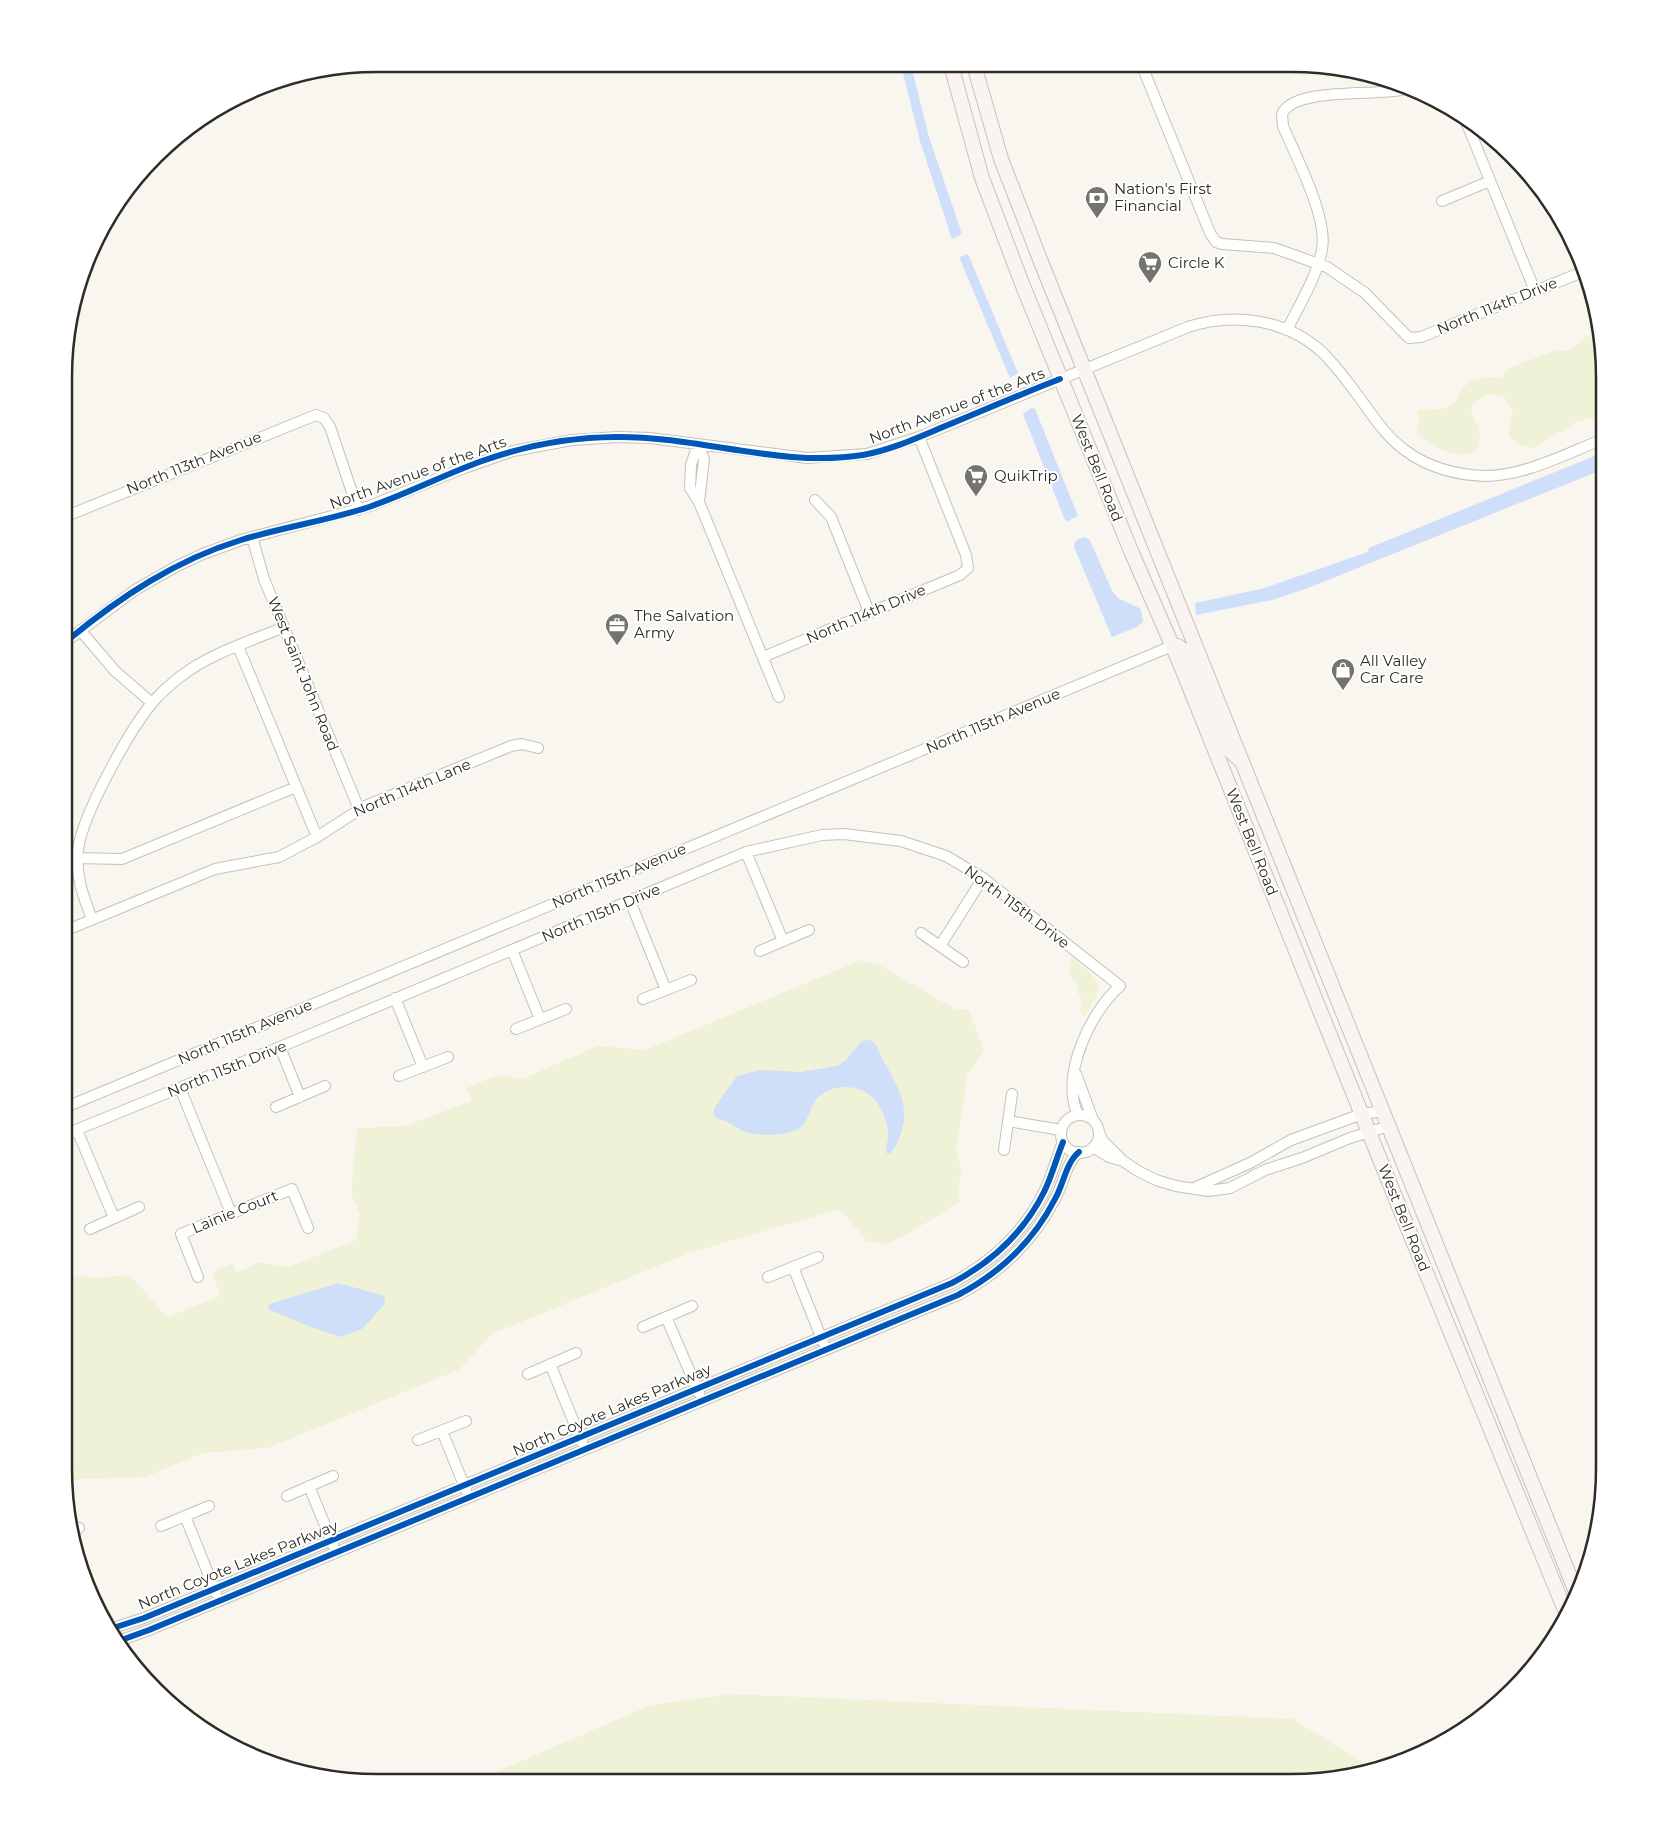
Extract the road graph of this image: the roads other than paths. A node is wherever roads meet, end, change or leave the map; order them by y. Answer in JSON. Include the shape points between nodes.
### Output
{"nodes":[{"id":1,"x":952,"y":72,"type":"edge"},
{"id":2,"x":976,"y":72,"type":"edge"},
{"id":3,"x":1145,"y":72,"type":"edge"},
{"id":4,"x":1393,"y":91,"type":"edge"},
{"id":5,"x":1470,"y":131,"type":"edge"},
{"id":6,"x":1490,"y":181,"type":"junction"},
{"id":7,"x":1442,"y":201,"type":"dead end"},
{"id":8,"x":1318,"y":263,"type":"junction"},
{"id":9,"x":1577,"y":274,"type":"edge"},
{"id":10,"x":1535,"y":291,"type":"junction"},
{"id":11,"x":1287,"y":330,"type":"junction"},
{"id":12,"x":1084,"y":369,"type":"junction"},
{"id":13,"x":1060,"y":379,"type":"junction"},
{"id":14,"x":919,"y":437,"type":"junction"},
{"id":15,"x":1596,"y":442,"type":"edge"},
{"id":16,"x":698,"y":444,"type":"junction"},
{"id":17,"x":815,"y":500,"type":"dead end"},
{"id":18,"x":358,"y":510,"type":"junction"},
{"id":19,"x":73,"y":513,"type":"edge"},
{"id":20,"x":252,"y":537,"type":"junction"},
{"id":21,"x":869,"y":612,"type":"junction"},
{"id":22,"x":284,"y":628,"type":"junction"},
{"id":23,"x":80,"y":630,"type":"junction"},
{"id":24,"x":73,"y":636,"type":"edge"},
{"id":25,"x":238,"y":646,"type":"junction"},
{"id":26,"x":1172,"y":646,"type":"junction"},
{"id":27,"x":763,"y":657,"type":"junction"},
{"id":28,"x":779,"y":697,"type":"dead end"},
{"id":29,"x":152,"y":703,"type":"junction"},
{"id":30,"x":538,"y":748,"type":"dead end"},
{"id":31,"x":1243,"y":762,"type":"junction"},
{"id":32,"x":1229,"y":786,"type":"junction"},
{"id":33,"x":296,"y":787,"type":"junction"},
{"id":34,"x":359,"y":809,"type":"junction"},
{"id":35,"x":316,"y":837,"type":"junction"},
{"id":36,"x":746,"y":852,"type":"junction"},
{"id":37,"x":77,"y":858,"type":"junction"},
{"id":38,"x":1284,"y":868,"type":"junction"},
{"id":39,"x":983,"y":878,"type":"junction"},
{"id":40,"x":630,"y":901,"type":"junction"},
{"id":41,"x":1279,"y":908,"type":"junction"},
{"id":42,"x":92,"y":919,"type":"junction"},
{"id":43,"x":73,"y":927,"type":"edge"},
{"id":44,"x":808,"y":930,"type":"dead end"},
{"id":45,"x":921,"y":933,"type":"dead end"},
{"id":46,"x":782,"y":941,"type":"junction"},
{"id":47,"x":940,"y":946,"type":"junction"},
{"id":48,"x":512,"y":950,"type":"junction"},
{"id":49,"x":760,"y":951,"type":"dead end"},
{"id":50,"x":963,"y":962,"type":"dead end"},
{"id":51,"x":691,"y":980,"type":"dead end"},
{"id":52,"x":666,"y":990,"type":"junction"},
{"id":53,"x":1335,"y":995,"type":"junction"},
{"id":54,"x":395,"y":998,"type":"junction"},
{"id":55,"x":643,"y":1000,"type":"dead end"},
{"id":56,"x":566,"y":1009,"type":"dead end"},
{"id":57,"x":540,"y":1020,"type":"junction"},
{"id":58,"x":516,"y":1029,"type":"dead end"},
{"id":59,"x":280,"y":1047,"type":"junction"},
{"id":60,"x":448,"y":1057,"type":"dead end"},
{"id":61,"x":423,"y":1066,"type":"junction"},
{"id":62,"x":1075,"y":1070,"type":"junction"},
{"id":63,"x":400,"y":1076,"type":"dead end"},
{"id":64,"x":325,"y":1086,"type":"dead end"},
{"id":65,"x":180,"y":1088,"type":"junction"},
{"id":66,"x":1012,"y":1094,"type":"dead end"},
{"id":67,"x":300,"y":1097,"type":"junction"},
{"id":68,"x":73,"y":1104,"type":"edge"},
{"id":69,"x":276,"y":1107,"type":"dead end"},
{"id":70,"x":1384,"y":1110,"type":"junction"},
{"id":71,"x":1362,"y":1114,"type":"junction"},
{"id":72,"x":1078,"y":1115,"type":"junction"},
{"id":73,"x":1093,"y":1120,"type":"junction"},
{"id":74,"x":1008,"y":1122,"type":"junction"},
{"id":75,"x":1389,"y":1126,"type":"junction"},
{"id":76,"x":77,"y":1130,"type":"junction"},
{"id":77,"x":1061,"y":1130,"type":"junction"},
{"id":78,"x":73,"y":1131,"type":"edge"},
{"id":79,"x":1098,"y":1132,"type":"junction"},
{"id":80,"x":1369,"y":1132,"type":"junction"},
{"id":81,"x":1063,"y":1142,"type":"junction"},
{"id":82,"x":1093,"y":1147,"type":"junction"},
{"id":83,"x":1004,"y":1150,"type":"dead end"},
{"id":84,"x":1079,"y":1152,"type":"junction"},
{"id":85,"x":1122,"y":1161,"type":"junction"},
{"id":86,"x":1193,"y":1188,"type":"junction"},
{"id":87,"x":139,"y":1208,"type":"dead end"},
{"id":88,"x":231,"y":1213,"type":"junction"},
{"id":89,"x":114,"y":1218,"type":"junction"},
{"id":90,"x":90,"y":1228,"type":"dead end"},
{"id":91,"x":308,"y":1228,"type":"dead end"},
{"id":92,"x":818,"y":1257,"type":"dead end"},
{"id":93,"x":793,"y":1267,"type":"junction"},
{"id":94,"x":198,"y":1277,"type":"dead end"},
{"id":95,"x":768,"y":1277,"type":"dead end"},
{"id":96,"x":692,"y":1306,"type":"dead end"},
{"id":97,"x":666,"y":1317,"type":"junction"},
{"id":98,"x":644,"y":1326,"type":"dead end"},
{"id":99,"x":822,"y":1337,"type":"junction"},
{"id":100,"x":827,"y":1349,"type":"junction"},
{"id":101,"x":576,"y":1353,"type":"dead end"},
{"id":102,"x":550,"y":1364,"type":"junction"},
{"id":103,"x":528,"y":1374,"type":"dead end"},
{"id":104,"x":697,"y":1389,"type":"junction"},
{"id":105,"x":702,"y":1401,"type":"junction"},
{"id":106,"x":466,"y":1421,"type":"dead end"},
{"id":107,"x":442,"y":1430,"type":"junction"},
{"id":108,"x":580,"y":1437,"type":"junction"},
{"id":109,"x":418,"y":1440,"type":"dead end"},
{"id":110,"x":585,"y":1450,"type":"junction"},
{"id":111,"x":333,"y":1476,"type":"dead end"},
{"id":112,"x":464,"y":1485,"type":"junction"},
{"id":113,"x":309,"y":1486,"type":"junction"},
{"id":114,"x":286,"y":1496,"type":"dead end"},
{"id":115,"x":469,"y":1498,"type":"junction"},
{"id":116,"x":209,"y":1506,"type":"dead end"},
{"id":117,"x":185,"y":1516,"type":"junction"},
{"id":118,"x":161,"y":1526,"type":"dead end"},
{"id":119,"x":331,"y":1540,"type":"junction"},
{"id":120,"x":336,"y":1553,"type":"junction"},
{"id":121,"x":1573,"y":1583,"type":"edge"},
{"id":122,"x":214,"y":1588,"type":"junction"},
{"id":123,"x":219,"y":1601,"type":"junction"},
{"id":124,"x":1563,"y":1606,"type":"edge"},
{"id":125,"x":117,"y":1626,"type":"edge"},
{"id":126,"x":124,"y":1639,"type":"edge"}],
"edges":[{"from":1,"to":13,"type":"main road","name":"West Bell Road","via":[[982,178]]},
{"from":2,"to":12,"type":"main road","name":"West Bell Road","via":[[1001,159]]},
{"from":3,"to":8,"type":"street","via":[[1216,242],[1274,248]]},
{"from":4,"to":8,"type":"street","via":[[1315,96],[1289,106],[1282,114],[1283,126],[1322,222],[1324,240]]},
{"from":5,"to":6,"type":"street"},
{"from":6,"to":7,"type":"street"},
{"from":6,"to":10,"type":"street"},
{"from":8,"to":10,"type":"street","name":"North 114th Drive","via":[[1365,293],[1409,338],[1421,337]]},
{"from":8,"to":11,"type":"street"},
{"from":9,"to":10,"type":"street","name":"North 114th Drive"},
{"from":11,"to":12,"type":"street","name":"North Avenue of the Arts","via":[[1244,319],[1206,321]]},
{"from":11,"to":15,"type":"street","via":[[1322,352],[1395,442],[1436,466],[1463,474],[1502,475]]},
{"from":12,"to":13,"type":"street","name":"North Avenue of the Arts"},
{"from":12,"to":31,"type":"main road","name":"West Bell Road"},
{"from":13,"to":14,"type":"street","name":"North Avenue of the Arts"},
{"from":13,"to":26,"type":"main road","name":"West Bell Road"},
{"from":14,"to":16,"type":"street","name":"North Avenue of the Arts","via":[[867,454],[807,458]]},
{"from":14,"to":21,"type":"street","name":"North 114th Drive","via":[[966,554],[968,568],[960,575]]},
{"from":16,"to":18,"type":"street","name":"North Avenue of the Arts","via":[[609,437],[530,447],[482,461]]},
{"from":16,"to":27,"type":"street","via":[[690,488],[699,502]]},
{"from":17,"to":21,"type":"street","via":[[831,517]]},
{"from":18,"to":19,"type":"street","name":"North 113th Avenue","via":[[338,447],[328,422],[321,415],[306,418]]},
{"from":18,"to":20,"type":"street","name":"North Avenue of the Arts"},
{"from":20,"to":22,"type":"street","name":"West Saint John Road","via":[[264,579]]},
{"from":20,"to":23,"type":"street","name":"North Avenue of the Arts","via":[[210,551],[163,573]]},
{"from":21,"to":27,"type":"street","name":"North 114th Drive"},
{"from":22,"to":25,"type":"street"},
{"from":22,"to":34,"type":"street","name":"West Saint John Road"},
{"from":23,"to":24,"type":"street","name":"North Avenue of the Arts"},
{"from":23,"to":29,"type":"street","via":[[115,671]]},
{"from":25,"to":29,"type":"street","via":[[194,667]]},
{"from":25,"to":33,"type":"street"},
{"from":26,"to":31,"type":"main road","via":[[1178,646],[1187,653],[1226,747]]},
{"from":26,"to":32,"type":"main road","name":"West Bell Road"},
{"from":26,"to":68,"type":"street","name":"North 115th Avenue"},
{"from":27,"to":28,"type":"street"},
{"from":29,"to":37,"type":"street","via":[[89,813]]},
{"from":30,"to":34,"type":"street","name":"North 114th Lane","via":[[522,744],[511,746]]},
{"from":31,"to":38,"type":"main road","name":"West Bell Road"},
{"from":32,"to":38,"type":"main road","via":[[1245,803],[1268,859],[1276,867]]},
{"from":32,"to":41,"type":"main road","name":"West Bell Road"},
{"from":33,"to":35,"type":"street"},
{"from":33,"to":37,"type":"street","via":[[122,859]]},
{"from":34,"to":35,"type":"street","name":"North 114th Lane"},
{"from":35,"to":42,"type":"street","name":"North 114th Lane","via":[[279,857],[215,869]]},
{"from":36,"to":39,"type":"street","name":"North 115th Drive","via":[[822,835],[862,835],[901,841],[946,856]]},
{"from":36,"to":40,"type":"street","name":"North 115th Drive"},
{"from":36,"to":46,"type":"street"},
{"from":37,"to":42,"type":"street","via":[[80,887]]},
{"from":38,"to":53,"type":"main road","name":"West Bell Road"},
{"from":39,"to":47,"type":"street"},
{"from":39,"to":62,"type":"street","name":"North 115th Drive","via":[[1120,986],[1102,1004],[1089,1026]]},
{"from":40,"to":48,"type":"street","name":"North 115th Drive"},
{"from":40,"to":52,"type":"street"},
{"from":41,"to":53,"type":"main road","via":[[1292,913],[1315,969]]},
{"from":41,"to":71,"type":"main road","name":"West Bell Road"},
{"from":42,"to":43,"type":"street","name":"North 114th Lane"},
{"from":44,"to":46,"type":"street"},
{"from":45,"to":47,"type":"street"},
{"from":46,"to":49,"type":"street"},
{"from":47,"to":50,"type":"street"},
{"from":48,"to":54,"type":"street","name":"North 115th Drive"},
{"from":48,"to":57,"type":"street"},
{"from":51,"to":52,"type":"street"},
{"from":52,"to":55,"type":"street"},
{"from":53,"to":70,"type":"main road","name":"West Bell Road"},
{"from":54,"to":59,"type":"street","name":"North 115th Drive"},
{"from":54,"to":61,"type":"street"},
{"from":56,"to":57,"type":"street"},
{"from":57,"to":58,"type":"street"},
{"from":59,"to":65,"type":"street","name":"North 115th Drive"},
{"from":59,"to":67,"type":"street"},
{"from":60,"to":61,"type":"street"},
{"from":61,"to":63,"type":"street"},
{"from":62,"to":72,"type":"street","via":[[1072,1092]]},
{"from":62,"to":73,"type":"street"},
{"from":64,"to":67,"type":"street"},
{"from":65,"to":76,"type":"street","name":"North 115th Drive"},
{"from":65,"to":88,"type":"street"},
{"from":66,"to":74,"type":"street"},
{"from":67,"to":69,"type":"street"},
{"from":70,"to":71,"type":"street"},
{"from":70,"to":75,"type":"main road","name":"West Bell Road"},
{"from":71,"to":80,"type":"main road","name":"West Bell Road"},
{"from":71,"to":86,"type":"street","via":[[1291,1140],[1250,1163]]},
{"from":72,"to":73,"type":"street"},
{"from":72,"to":77,"type":"street","via":[[1067,1120]]},
{"from":73,"to":79,"type":"street"},
{"from":74,"to":77,"type":"street"},
{"from":74,"to":83,"type":"street"},
{"from":75,"to":80,"type":"street"},
{"from":75,"to":121,"type":"main road","name":"West Bell Road"},
{"from":76,"to":78,"type":"street","name":"North 115th Drive"},
{"from":76,"to":89,"type":"street"},
{"from":77,"to":81,"type":"street"},
{"from":79,"to":82,"type":"street"},
{"from":79,"to":85,"type":"street"},
{"from":80,"to":86,"type":"street","via":[[1264,1170],[1230,1188],[1208,1191]]},
{"from":80,"to":124,"type":"main road","name":"West Bell Road"},
{"from":81,"to":84,"type":"street"},
{"from":81,"to":99,"type":"street","name":"North Coyote Lakes Parkway","via":[[1034,1210],[1020,1230],[991,1258],[952,1283]]},
{"from":82,"to":84,"type":"street"},
{"from":82,"to":85,"type":"street"},
{"from":84,"to":100,"type":"street","name":"North Coyote Lakes Parkway","via":[[1070,1159],[1045,1218],[1030,1239],[999,1269],[958,1295]]},
{"from":85,"to":86,"type":"street","via":[[1156,1180]]},
{"from":87,"to":89,"type":"street"},
{"from":88,"to":91,"type":"street","name":"Lainie Court","via":[[292,1189]]},
{"from":88,"to":94,"type":"street","name":"Lainie Court","via":[[181,1234]]},
{"from":89,"to":90,"type":"street"},
{"from":92,"to":93,"type":"street"},
{"from":93,"to":95,"type":"street"},
{"from":93,"to":99,"type":"street"},
{"from":96,"to":97,"type":"street"},
{"from":97,"to":98,"type":"street"},
{"from":97,"to":104,"type":"street"},
{"from":99,"to":100,"type":"street"},
{"from":99,"to":104,"type":"street","name":"North Coyote Lakes Parkway"},
{"from":100,"to":105,"type":"street","name":"North Coyote Lakes Parkway"},
{"from":101,"to":102,"type":"street"},
{"from":102,"to":103,"type":"street"},
{"from":102,"to":108,"type":"street"},
{"from":104,"to":105,"type":"street"},
{"from":104,"to":108,"type":"street","name":"North Coyote Lakes Parkway"},
{"from":105,"to":110,"type":"street","name":"North Coyote Lakes Parkway"},
{"from":106,"to":107,"type":"street"},
{"from":107,"to":109,"type":"street"},
{"from":107,"to":112,"type":"street"},
{"from":108,"to":110,"type":"street"},
{"from":108,"to":112,"type":"street","name":"North Coyote Lakes Parkway"},
{"from":110,"to":115,"type":"street","name":"North Coyote Lakes Parkway"},
{"from":111,"to":113,"type":"street"},
{"from":112,"to":115,"type":"street"},
{"from":112,"to":119,"type":"street","name":"North Coyote Lakes Parkway"},
{"from":113,"to":114,"type":"street"},
{"from":113,"to":119,"type":"street"},
{"from":115,"to":120,"type":"street","name":"North Coyote Lakes Parkway"},
{"from":116,"to":117,"type":"street"},
{"from":117,"to":118,"type":"street"},
{"from":117,"to":122,"type":"street"},
{"from":119,"to":120,"type":"street"},
{"from":119,"to":122,"type":"street","name":"North Coyote Lakes Parkway"},
{"from":120,"to":123,"type":"street","name":"North Coyote Lakes Parkway"},
{"from":122,"to":123,"type":"street"},
{"from":122,"to":125,"type":"street","name":"North Coyote Lakes Parkway"},
{"from":123,"to":126,"type":"street","name":"North Coyote Lakes Parkway"}]}
